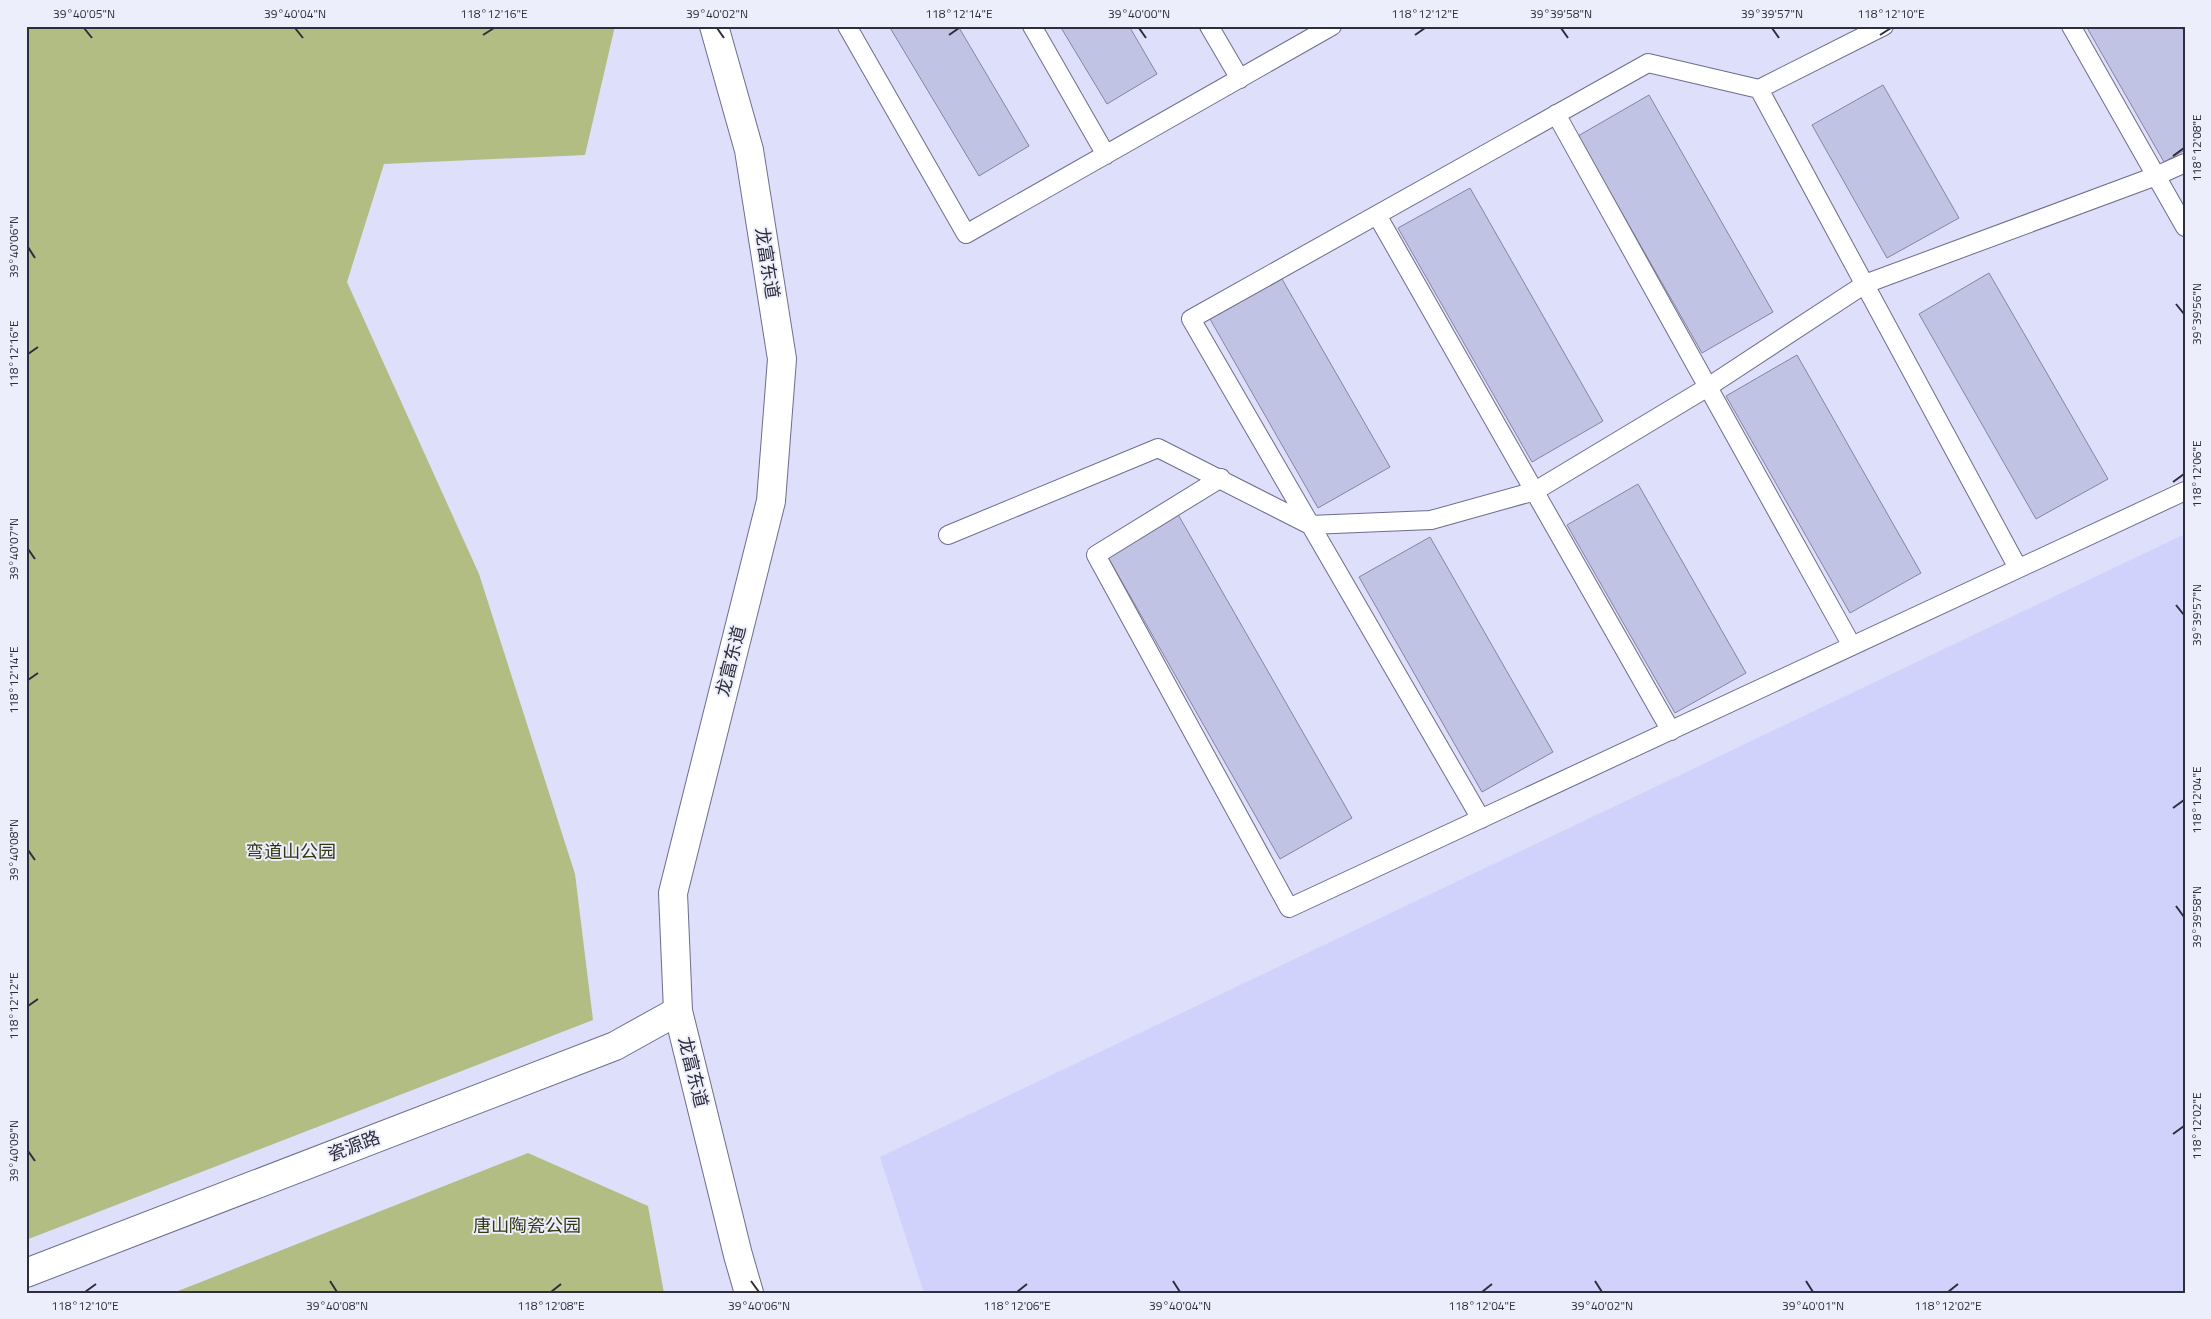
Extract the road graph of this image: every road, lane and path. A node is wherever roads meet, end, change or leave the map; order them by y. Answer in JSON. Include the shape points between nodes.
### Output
{"nodes":[{"id":1,"x":714,"y":26,"type":"edge"},
{"id":2,"x":847,"y":26,"type":"edge"},
{"id":3,"x":1032,"y":26,"type":"edge"},
{"id":4,"x":1209,"y":26,"type":"edge"},
{"id":5,"x":1332,"y":26,"type":"edge"},
{"id":6,"x":1884,"y":26,"type":"edge"},
{"id":7,"x":2071,"y":26,"type":"edge"},
{"id":8,"x":1240,"y":79,"type":"junction"},
{"id":9,"x":1760,"y":89,"type":"junction"},
{"id":10,"x":1556,"y":114,"type":"junction"},
{"id":11,"x":1106,"y":154,"type":"junction"},
{"id":12,"x":2185,"y":163,"type":"edge"},
{"id":13,"x":2156,"y":176,"type":"junction"},
{"id":14,"x":1377,"y":214,"type":"junction"},
{"id":15,"x":2185,"y":227,"type":"edge"},
{"id":16,"x":1865,"y":284,"type":"junction"},
{"id":17,"x":1708,"y":387,"type":"junction"},
{"id":18,"x":1221,"y":478,"type":"junction"},
{"id":19,"x":1535,"y":491,"type":"junction"},
{"id":20,"x":2185,"y":491,"type":"edge"},
{"id":21,"x":1310,"y":525,"type":"junction"},
{"id":22,"x":948,"y":535,"type":"dead end"},
{"id":23,"x":2018,"y":568,"type":"junction"},
{"id":24,"x":1852,"y":646,"type":"junction"},
{"id":25,"x":1672,"y":731,"type":"junction"},
{"id":26,"x":1481,"y":819,"type":"junction"},
{"id":27,"x":678,"y":1011,"type":"junction"},
{"id":28,"x":26,"y":1273,"type":"edge"},
{"id":29,"x":749,"y":1293,"type":"edge"}],
"edges":[{"from":1,"to":27,"type":"main road","name":"龙富东道","via":[[750,150],[782,359],[772,500],[673,893]]},
{"from":2,"to":11,"type":"lane","via":[[966,234]]},
{"from":3,"to":11,"type":"lane"},
{"from":4,"to":8,"type":"lane"},
{"from":5,"to":8,"type":"lane"},
{"from":6,"to":9,"type":"lane"},
{"from":7,"to":13,"type":"lane"},
{"from":8,"to":11,"type":"lane"},
{"from":9,"to":10,"type":"lane","via":[[1648,63]]},
{"from":9,"to":16,"type":"lane"},
{"from":10,"to":14,"type":"lane"},
{"from":10,"to":17,"type":"lane"},
{"from":12,"to":13,"type":"lane"},
{"from":13,"to":15,"type":"lane"},
{"from":13,"to":16,"type":"lane"},
{"from":14,"to":19,"type":"lane"},
{"from":14,"to":21,"type":"lane","via":[[1191,319]]},
{"from":16,"to":17,"type":"lane"},
{"from":16,"to":23,"type":"lane"},
{"from":17,"to":19,"type":"lane"},
{"from":17,"to":24,"type":"lane"},
{"from":18,"to":21,"type":"lane"},
{"from":18,"to":22,"type":"lane","via":[[1158,448]]},
{"from":18,"to":26,"type":"lane","via":[[1096,555],[1289,908]]},
{"from":19,"to":21,"type":"lane","via":[[1431,520]]},
{"from":19,"to":25,"type":"lane"},
{"from":20,"to":23,"type":"lane"},
{"from":21,"to":26,"type":"lane"},
{"from":23,"to":24,"type":"lane"},
{"from":24,"to":25,"type":"lane"},
{"from":25,"to":26,"type":"lane"},
{"from":27,"to":28,"type":"main road","name":"瓷源路","via":[[615,1046]]},
{"from":27,"to":29,"type":"main road","name":"龙富东道"}]}
